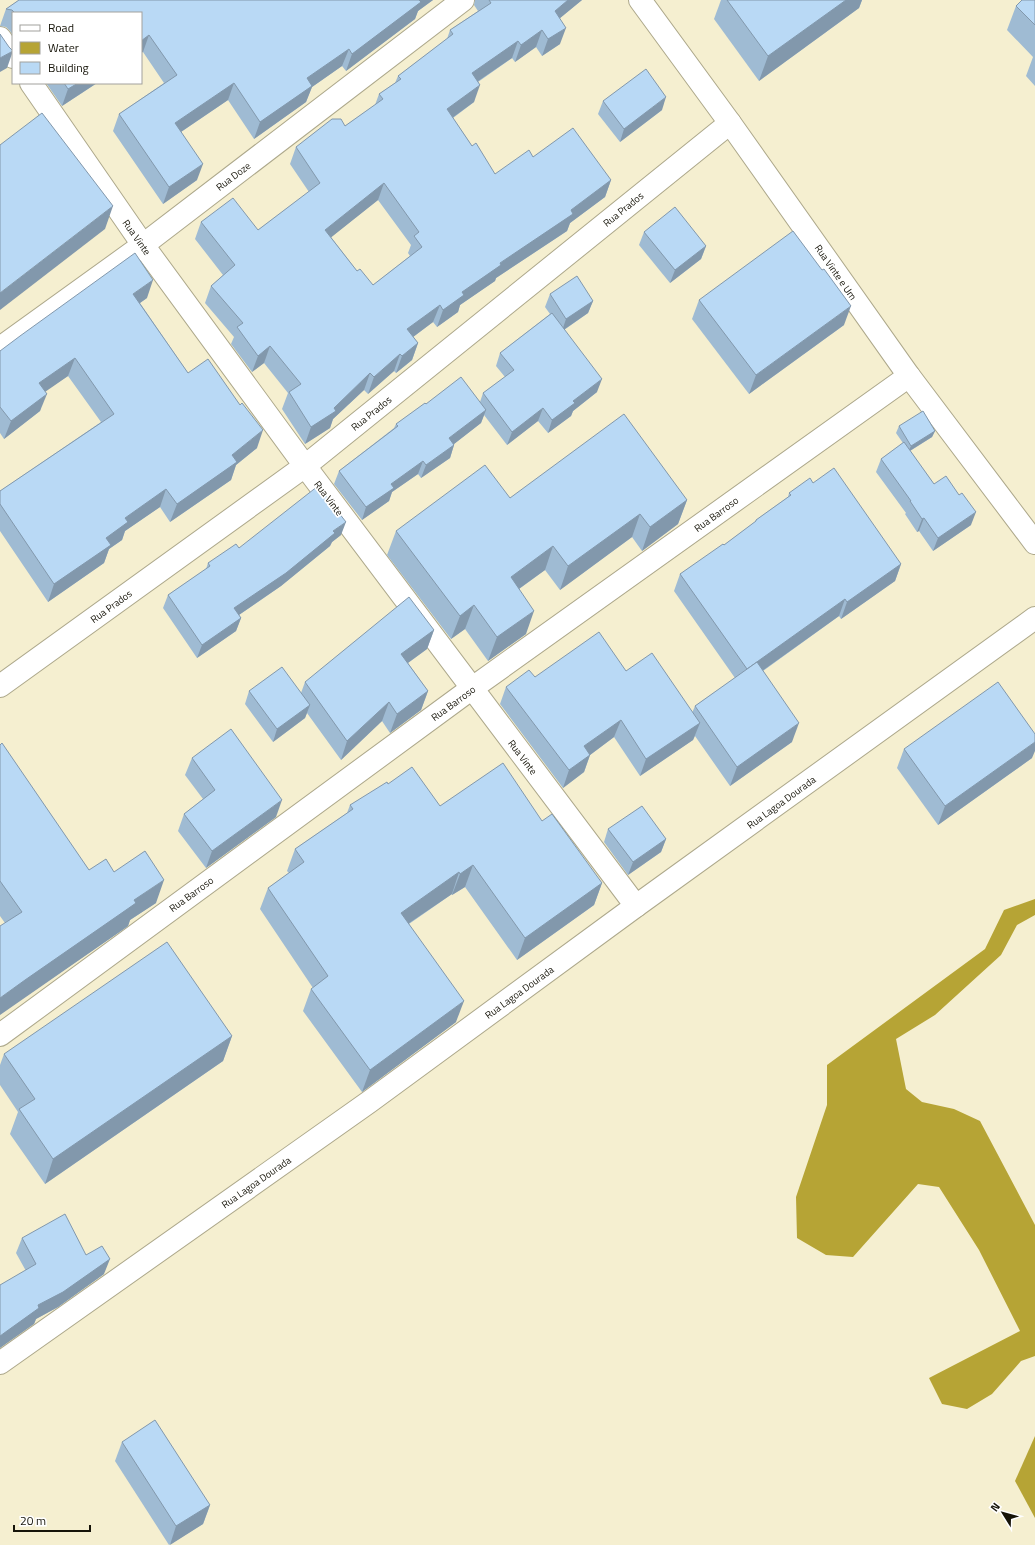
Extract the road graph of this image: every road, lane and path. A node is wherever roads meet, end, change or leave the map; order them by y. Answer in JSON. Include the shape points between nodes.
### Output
{"nodes":[{"id":1,"x":463,"y":0,"type":"edge"},
{"id":2,"x":640,"y":0,"type":"edge"},
{"id":3,"x":0,"y":38,"type":"edge"},
{"id":4,"x":12,"y":56,"type":"edge"},
{"id":5,"x":32,"y":84,"type":"edge"},
{"id":6,"x":730,"y":123,"type":"junction"},
{"id":7,"x":143,"y":245,"type":"junction"},
{"id":8,"x":0,"y":348,"type":"edge"},
{"id":9,"x":909,"y":376,"type":"junction"},
{"id":10,"x":305,"y":466,"type":"junction"},
{"id":11,"x":1035,"y":543,"type":"edge"},
{"id":12,"x":1035,"y":618,"type":"edge"},
{"id":13,"x":0,"y":686,"type":"edge"},
{"id":14,"x":471,"y":689,"type":"junction"},
{"id":15,"x":636,"y":906,"type":"junction"},
{"id":16,"x":0,"y":1035,"type":"edge"},
{"id":17,"x":0,"y":1363,"type":"edge"}],
"edges":[{"from":1,"to":7,"type":"street","name":"Rua Doze"},
{"from":2,"to":6,"type":"street","name":"Rua Vinte e Um"},
{"from":3,"to":4,"type":"street"},
{"from":5,"to":7,"type":"street","name":"Rua Vinte"},
{"from":6,"to":9,"type":"street","name":"Rua Vinte e Um"},
{"from":6,"to":10,"type":"street","name":"Rua Prados"},
{"from":7,"to":8,"type":"street","name":"Rua Doze"},
{"from":7,"to":10,"type":"street","name":"Rua Vinte"},
{"from":9,"to":11,"type":"street","name":"Rua Vinte e Um"},
{"from":9,"to":14,"type":"street","name":"Rua Barroso"},
{"from":10,"to":13,"type":"street","name":"Rua Prados"},
{"from":10,"to":14,"type":"street","name":"Rua Vinte"},
{"from":12,"to":15,"type":"street","name":"Rua Lagoa Dourada"},
{"from":14,"to":15,"type":"street","name":"Rua Vinte"},
{"from":14,"to":16,"type":"street","name":"Rua Barroso"},
{"from":15,"to":17,"type":"street","name":"Rua Lagoa Dourada","via":[[369,1102]]}]}
